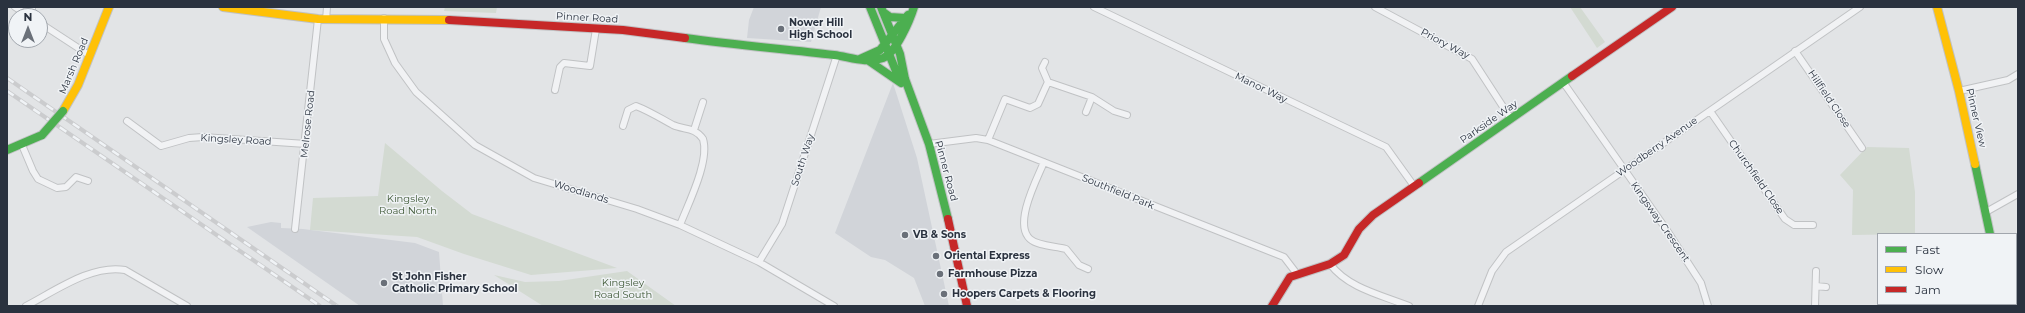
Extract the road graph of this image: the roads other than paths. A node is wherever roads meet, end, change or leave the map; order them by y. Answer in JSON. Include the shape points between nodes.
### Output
{"nodes":[{"id":1,"x":109,"y":7,"type":"edge"},
{"id":2,"x":223,"y":7,"type":"edge"},
{"id":3,"x":327,"y":7,"type":"edge"},
{"id":4,"x":870,"y":7,"type":"edge"},
{"id":5,"x":1094,"y":7,"type":"edge"},
{"id":6,"x":1375,"y":7,"type":"edge"},
{"id":7,"x":1672,"y":7,"type":"edge"},
{"id":8,"x":1860,"y":7,"type":"edge"},
{"id":9,"x":1937,"y":7,"type":"edge"},
{"id":10,"x":882,"y":10,"type":"edge"},
{"id":11,"x":910,"y":13,"type":"edge"},
{"id":12,"x":384,"y":18,"type":"junction"},
{"id":13,"x":322,"y":19,"type":"junction"},
{"id":14,"x":48,"y":28,"type":"edge"},
{"id":15,"x":596,"y":29,"type":"junction"},
{"id":16,"x":892,"y":36,"type":"junction"},
{"id":17,"x":885,"y":45,"type":"junction"},
{"id":18,"x":896,"y":46,"type":"junction"},
{"id":19,"x":1795,"y":51,"type":"junction"},
{"id":20,"x":837,"y":54,"type":"junction"},
{"id":21,"x":889,"y":54,"type":"junction"},
{"id":22,"x":89,"y":55,"type":"junction"},
{"id":23,"x":860,"y":59,"type":"junction"},
{"id":24,"x":869,"y":61,"type":"junction"},
{"id":25,"x":1044,"y":62,"type":"dead end"},
{"id":26,"x":2018,"y":74,"type":"edge"},
{"id":27,"x":905,"y":79,"type":"junction"},
{"id":28,"x":1048,"y":82,"type":"junction"},
{"id":29,"x":1563,"y":82,"type":"junction"},
{"id":30,"x":908,"y":88,"type":"junction"},
{"id":31,"x":555,"y":90,"type":"dead end"},
{"id":32,"x":1960,"y":91,"type":"junction"},
{"id":33,"x":1092,"y":97,"type":"junction"},
{"id":34,"x":703,"y":102,"type":"dead end"},
{"id":35,"x":1710,"y":110,"type":"junction"},
{"id":36,"x":1086,"y":112,"type":"dead end"},
{"id":37,"x":1127,"y":115,"type":"dead end"},
{"id":38,"x":1511,"y":119,"type":"junction"},
{"id":39,"x":127,"y":121,"type":"dead end"},
{"id":40,"x":624,"y":126,"type":"dead end"},
{"id":41,"x":694,"y":130,"type":"junction"},
{"id":42,"x":988,"y":140,"type":"junction"},
{"id":43,"x":306,"y":144,"type":"junction"},
{"id":44,"x":929,"y":144,"type":"junction"},
{"id":45,"x":22,"y":146,"type":"junction"},
{"id":46,"x":1862,"y":148,"type":"dead end"},
{"id":47,"x":7,"y":150,"type":"edge"},
{"id":48,"x":1044,"y":162,"type":"junction"},
{"id":49,"x":1624,"y":170,"type":"junction"},
{"id":50,"x":88,"y":181,"type":"dead end"},
{"id":51,"x":1414,"y":186,"type":"junction"},
{"id":52,"x":2018,"y":194,"type":"edge"},
{"id":53,"x":1986,"y":212,"type":"junction"},
{"id":54,"x":680,"y":225,"type":"junction"},
{"id":55,"x":1813,"y":226,"type":"dead end"},
{"id":56,"x":295,"y":228,"type":"dead end"},
{"id":57,"x":1990,"y":233,"type":"edge"},
{"id":58,"x":759,"y":262,"type":"junction"},
{"id":59,"x":1330,"y":264,"type":"junction"},
{"id":60,"x":1088,"y":269,"type":"dead end"},
{"id":61,"x":1816,"y":271,"type":"dead end"},
{"id":62,"x":1297,"y":274,"type":"junction"},
{"id":63,"x":1816,"y":286,"type":"junction"},
{"id":64,"x":1826,"y":287,"type":"dead end"},
{"id":65,"x":26,"y":306,"type":"edge"},
{"id":66,"x":187,"y":306,"type":"edge"},
{"id":67,"x":834,"y":306,"type":"edge"},
{"id":68,"x":967,"y":306,"type":"edge"},
{"id":69,"x":1272,"y":306,"type":"edge"},
{"id":70,"x":1409,"y":306,"type":"edge"},
{"id":71,"x":1478,"y":306,"type":"edge"},
{"id":72,"x":1708,"y":306,"type":"edge"},
{"id":73,"x":1815,"y":306,"type":"edge"}],
"edges":[{"from":1,"to":22,"type":"street","name":"Marsh Road"},
{"from":2,"to":13,"type":"street","name":"Pinner Road"},
{"from":3,"to":13,"type":"street","name":"Melrose Road"},
{"from":4,"to":17,"type":"street"},
{"from":5,"to":51,"type":"street","name":"Manor Way","via":[[1386,147]]},
{"from":6,"to":38,"type":"street","name":"Priory Way","via":[[1472,59]]},
{"from":7,"to":29,"type":"street","name":"Parkside Way"},
{"from":8,"to":19,"type":"street","name":"Woodberry Avenue"},
{"from":9,"to":32,"type":"street","name":"Pinner View"},
{"from":10,"to":11,"type":"street","via":[[890,17]]},
{"from":10,"to":16,"type":"street","name":"Pinner Road"},
{"from":11,"to":16,"type":"street"},
{"from":11,"to":18,"type":"street","via":[[911,18]]},
{"from":12,"to":13,"type":"street","name":"Pinner Road"},
{"from":12,"to":15,"type":"street","name":"Pinner Road"},
{"from":12,"to":54,"type":"street","name":"Woodlands","via":[[384,39],[394,63],[416,92],[475,145],[534,178],[637,209]]},
{"from":13,"to":43,"type":"street","name":"Melrose Road"},
{"from":14,"to":22,"type":"street"},
{"from":15,"to":20,"type":"street","name":"Pinner Road"},
{"from":15,"to":31,"type":"street","via":[[590,66],[564,63],[560,67]]},
{"from":16,"to":17,"type":"street"},
{"from":16,"to":18,"type":"street","name":"Pinner Road"},
{"from":17,"to":21,"type":"street"},
{"from":17,"to":23,"type":"street","via":[[878,53]]},
{"from":18,"to":21,"type":"street"},
{"from":18,"to":27,"type":"street","name":"Pinner Road","via":[[906,72]]},
{"from":19,"to":35,"type":"street","name":"Woodberry Avenue"},
{"from":19,"to":46,"type":"street","name":"Hillfield Close"},
{"from":20,"to":23,"type":"street","name":"Pinner Road"},
{"from":20,"to":58,"type":"street","name":"South Way","via":[[782,224]]},
{"from":21,"to":24,"type":"street"},
{"from":21,"to":27,"type":"street","via":[[898,76]]},
{"from":22,"to":45,"type":"street","name":"Marsh Road","bridge":true,"via":[[78,86],[54,124]]},
{"from":23,"to":24,"type":"street","name":"Pinner Road"},
{"from":24,"to":30,"type":"street"},
{"from":25,"to":28,"type":"street","via":[[1042,68]]},
{"from":26,"to":32,"type":"street","via":[[2008,80]]},
{"from":27,"to":30,"type":"street","name":"Pinner Road"},
{"from":28,"to":33,"type":"street"},
{"from":28,"to":42,"type":"street","via":[[1038,104],[1030,108],[1005,99]]},
{"from":29,"to":38,"type":"street","name":"Parkside Way"},
{"from":29,"to":49,"type":"street","name":"Kingsway Crescent"},
{"from":30,"to":44,"type":"street","name":"Pinner Road"},
{"from":32,"to":53,"type":"street","name":"Pinner View"},
{"from":33,"to":36,"type":"street"},
{"from":33,"to":37,"type":"street","via":[[1114,111]]},
{"from":34,"to":41,"type":"street"},
{"from":35,"to":49,"type":"street","name":"Woodberry Avenue"},
{"from":35,"to":55,"type":"street","name":"Churchfield Close","via":[[1785,219],[1794,225]]},
{"from":38,"to":51,"type":"street","name":"Parkside Way"},
{"from":39,"to":43,"type":"street","name":"Kingsley Road","via":[[161,146],[203,137]]},
{"from":40,"to":41,"type":"street","via":[[628,110],[636,106],[674,125]]},
{"from":41,"to":54,"type":"street","via":[[701,135],[705,143],[703,162]]},
{"from":42,"to":44,"type":"street","name":"Southfield Park","via":[[976,138]]},
{"from":42,"to":48,"type":"street","name":"Southfield Park"},
{"from":43,"to":56,"type":"street","name":"Melrose Road"},
{"from":44,"to":68,"type":"street","name":"Pinner Road"},
{"from":45,"to":47,"type":"street","name":"Marsh Road"},
{"from":45,"to":50,"type":"street","via":[[38,179],[57,188],[66,187],[76,177]]},
{"from":48,"to":60,"type":"street","via":[[1024,213],[1025,230],[1029,238],[1038,243],[1066,249],[1079,265]]},
{"from":48,"to":62,"type":"street","name":"Southfield Park","via":[[1284,257]]},
{"from":49,"to":71,"type":"street","name":"Woodberry Avenue","via":[[1506,252],[1492,271]]},
{"from":49,"to":72,"type":"street","name":"Kingsway Crescent","via":[[1701,283]]},
{"from":51,"to":59,"type":"street","name":"Parkside Way","via":[[1366,221],[1348,250]]},
{"from":52,"to":53,"type":"street"},
{"from":53,"to":57,"type":"street","name":"Pinner View"},
{"from":54,"to":58,"type":"street","name":"Woodlands"},
{"from":58,"to":67,"type":"street","name":"Woodlands"},
{"from":59,"to":62,"type":"street"},
{"from":59,"to":70,"type":"street","via":[[1346,281]]},
{"from":61,"to":63,"type":"street"},
{"from":62,"to":69,"type":"street","via":[[1284,284]]},
{"from":63,"to":64,"type":"street"},
{"from":63,"to":73,"type":"street"},
{"from":65,"to":66,"type":"street","via":[[81,278],[115,268],[125,270]]}]}
